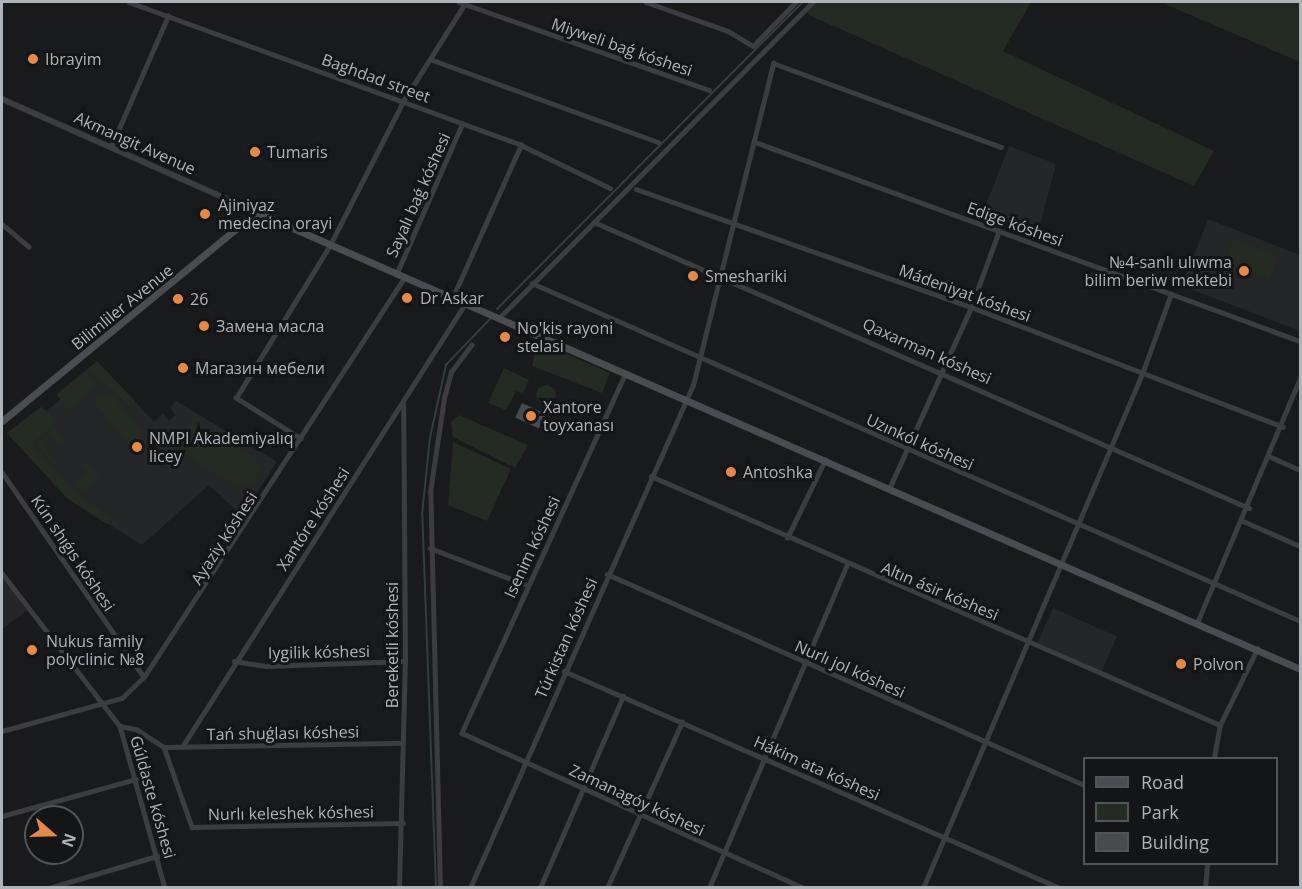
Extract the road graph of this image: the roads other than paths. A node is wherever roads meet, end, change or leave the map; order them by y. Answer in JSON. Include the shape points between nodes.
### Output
{"nodes":[{"id":1,"x":129,"y":2,"type":"edge"},
{"id":2,"x":463,"y":2,"type":"edge"},
{"id":3,"x":646,"y":2,"type":"edge"},
{"id":4,"x":796,"y":2,"type":"edge"},
{"id":5,"x":813,"y":2,"type":"edge"},
{"id":6,"x":168,"y":16,"type":"junction"},
{"id":7,"x":430,"y":59,"type":"junction"},
{"id":8,"x":709,"y":90,"type":"dead end"},
{"id":9,"x":2,"y":99,"type":"edge"},
{"id":10,"x":404,"y":100,"type":"junction"},
{"id":11,"x":462,"y":124,"type":"junction"},
{"id":12,"x":658,"y":142,"type":"dead end"},
{"id":13,"x":755,"y":142,"type":"junction"},
{"id":14,"x":521,"y":145,"type":"junction"},
{"id":15,"x":111,"y":147,"type":"junction"},
{"id":16,"x":1001,"y":147,"type":"dead end"},
{"id":17,"x":610,"y":188,"type":"dead end"},
{"id":18,"x":636,"y":189,"type":"dead end"},
{"id":19,"x":256,"y":212,"type":"junction"},
{"id":20,"x":594,"y":222,"type":"junction"},
{"id":21,"x":734,"y":223,"type":"junction"},
{"id":22,"x":2,"y":224,"type":"edge"},
{"id":23,"x":999,"y":231,"type":"junction"},
{"id":24,"x":330,"y":245,"type":"junction"},
{"id":25,"x":29,"y":247,"type":"dead end"},
{"id":26,"x":396,"y":274,"type":"junction"},
{"id":27,"x":720,"y":274,"type":"junction"},
{"id":28,"x":404,"y":278,"type":"junction"},
{"id":29,"x":531,"y":283,"type":"junction"},
{"id":30,"x":1172,"y":294,"type":"junction"},
{"id":31,"x":452,"y":299,"type":"junction"},
{"id":32,"x":465,"y":304,"type":"junction"},
{"id":33,"x":971,"y":307,"type":"junction"},
{"id":34,"x":499,"y":318,"type":"junction"},
{"id":35,"x":1300,"y":341,"type":"edge"},
{"id":36,"x":471,"y":345,"type":"dead end"},
{"id":37,"x":699,"y":358,"type":"junction"},
{"id":38,"x":942,"y":371,"type":"junction"},
{"id":39,"x":626,"y":373,"type":"junction"},
{"id":40,"x":1142,"y":374,"type":"junction"},
{"id":41,"x":1300,"y":378,"type":"edge"},
{"id":42,"x":685,"y":399,"type":"junction"},
{"id":43,"x":403,"y":403,"type":"junction"},
{"id":44,"x":2,"y":421,"type":"edge"},
{"id":45,"x":1283,"y":427,"type":"junction"},
{"id":46,"x":301,"y":439,"type":"junction"},
{"id":47,"x":1109,"y":445,"type":"junction"},
{"id":48,"x":908,"y":450,"type":"junction"},
{"id":49,"x":1271,"y":457,"type":"junction"},
{"id":50,"x":825,"y":460,"type":"junction"},
{"id":51,"x":1300,"y":470,"type":"edge"},
{"id":52,"x":2,"y":472,"type":"edge"},
{"id":53,"x":651,"y":476,"type":"junction"},
{"id":54,"x":889,"y":489,"type":"junction"},
{"id":55,"x":1249,"y":508,"type":"junction"},
{"id":56,"x":1243,"y":520,"type":"junction"},
{"id":57,"x":1076,"y":523,"type":"junction"},
{"id":58,"x":787,"y":538,"type":"junction"},
{"id":59,"x":1300,"y":546,"type":"edge"},
{"id":60,"x":430,"y":548,"type":"junction"},
{"id":61,"x":847,"y":564,"type":"junction"},
{"id":62,"x":1060,"y":564,"type":"junction"},
{"id":63,"x":2,"y":573,"type":"edge"},
{"id":64,"x":607,"y":574,"type":"junction"},
{"id":65,"x":1215,"y":582,"type":"junction"},
{"id":66,"x":526,"y":585,"type":"junction"},
{"id":67,"x":1300,"y":621,"type":"edge"},
{"id":68,"x":1197,"y":623,"type":"junction"},
{"id":69,"x":1029,"y":643,"type":"junction"},
{"id":70,"x":1257,"y":649,"type":"junction"},
{"id":71,"x":234,"y":661,"type":"junction"},
{"id":72,"x":405,"y":661,"type":"junction"},
{"id":73,"x":805,"y":662,"type":"junction"},
{"id":74,"x":1300,"y":669,"type":"edge"},
{"id":75,"x":564,"y":671,"type":"junction"},
{"id":76,"x":144,"y":677,"type":"junction"},
{"id":77,"x":623,"y":696,"type":"junction"},
{"id":78,"x":102,"y":703,"type":"junction"},
{"id":79,"x":682,"y":722,"type":"junction"},
{"id":80,"x":1220,"y":725,"type":"junction"},
{"id":81,"x":120,"y":726,"type":"junction"},
{"id":82,"x":2,"y":731,"type":"edge"},
{"id":83,"x":462,"y":733,"type":"joint"},
{"id":84,"x":986,"y":742,"type":"junction"},
{"id":85,"x":403,"y":743,"type":"junction"},
{"id":86,"x":164,"y":747,"type":"junction"},
{"id":87,"x":182,"y":747,"type":"junction"},
{"id":88,"x":1214,"y":757,"type":"edge"},
{"id":89,"x":764,"y":758,"type":"junction"},
{"id":90,"x":524,"y":761,"type":"junction"},
{"id":91,"x":136,"y":779,"type":"junction"},
{"id":92,"x":1083,"y":785,"type":"edge"},
{"id":93,"x":583,"y":787,"type":"junction"},
{"id":94,"x":2,"y":816,"type":"edge"},
{"id":95,"x":639,"y":817,"type":"junction"},
{"id":96,"x":403,"y":823,"type":"junction"},
{"id":97,"x":945,"y":837,"type":"junction"},
{"id":98,"x":723,"y":854,"type":"junction"},
{"id":99,"x":157,"y":856,"type":"junction"},
{"id":100,"x":1207,"y":865,"type":"edge"},
{"id":101,"x":542,"y":887,"type":"edge"},
{"id":102,"x":49,"y":888,"type":"edge"},
{"id":103,"x":165,"y":888,"type":"edge"},
{"id":104,"x":399,"y":888,"type":"edge"},
{"id":105,"x":440,"y":888,"type":"edge"},
{"id":106,"x":470,"y":888,"type":"edge"},
{"id":107,"x":607,"y":888,"type":"edge"},
{"id":108,"x":709,"y":888,"type":"edge"},
{"id":109,"x":803,"y":888,"type":"edge"},
{"id":110,"x":923,"y":888,"type":"edge"},
{"id":111,"x":1060,"y":888,"type":"edge"},
{"id":112,"x":1205,"y":888,"type":"edge"}],
"edges":[{"from":1,"to":6,"type":"street","name":"Baghdad street"},
{"from":2,"to":7,"type":"street"},
{"from":2,"to":8,"type":"street","name":"Miyweli baǵ kóshesi"},
{"from":3,"to":4,"type":"street","via":[[728,31],[753,46]]},
{"from":5,"to":20,"type":"street"},
{"from":6,"to":10,"type":"street","name":"Baghdad street"},
{"from":6,"to":15,"type":"street"},
{"from":7,"to":10,"type":"street"},
{"from":7,"to":12,"type":"street"},
{"from":9,"to":15,"type":"street","name":"Akmangit Avenue"},
{"from":10,"to":11,"type":"street","name":"Baghdad street"},
{"from":10,"to":24,"type":"street"},
{"from":11,"to":14,"type":"street","name":"Baghdad street"},
{"from":11,"to":26,"type":"street","name":"Sayalı baǵ kóshesi"},
{"from":13,"to":16,"type":"street","name":"Túrkistan kóshesi","via":[[760,105],[773,63]]},
{"from":13,"to":21,"type":"street","name":"Túrkistan kóshesi"},
{"from":13,"to":23,"type":"street","name":"Edige kóshesi"},
{"from":14,"to":17,"type":"street","name":"Baghdad street"},
{"from":14,"to":31,"type":"street"},
{"from":15,"to":19,"type":"street","name":"Akmangit Avenue"},
{"from":18,"to":21,"type":"street","name":"Mádeniyat kóshesi"},
{"from":19,"to":24,"type":"main road"},
{"from":19,"to":44,"type":"main road","name":"Bilimliler Avenue"},
{"from":20,"to":27,"type":"street","name":"Qaxarman kóshesi"},
{"from":20,"to":29,"type":"street"},
{"from":21,"to":27,"type":"street","name":"Túrkistan kóshesi"},
{"from":21,"to":33,"type":"street","name":"Mádeniyat kóshesi"},
{"from":22,"to":25,"type":"street"},
{"from":23,"to":30,"type":"street","name":"Edige kóshesi"},
{"from":23,"to":33,"type":"street"},
{"from":24,"to":26,"type":"main road"},
{"from":24,"to":46,"type":"street","via":[[236,398]]},
{"from":26,"to":28,"type":"main road"},
{"from":27,"to":37,"type":"street","name":"Túrkistan kóshesi"},
{"from":27,"to":38,"type":"street","name":"Qaxarman kóshesi"},
{"from":28,"to":31,"type":"main road"},
{"from":28,"to":46,"type":"street","name":"Ayaziy kóshesi"},
{"from":29,"to":34,"type":"street"},
{"from":29,"to":37,"type":"street","name":"Uzınkól kóshesi"},
{"from":30,"to":35,"type":"street","name":"Edige kóshesi"},
{"from":30,"to":40,"type":"street"},
{"from":31,"to":32,"type":"main road"},
{"from":32,"to":34,"type":"main road"},
{"from":32,"to":43,"type":"street","name":"Xantóre kóshesi"},
{"from":33,"to":38,"type":"street"},
{"from":33,"to":40,"type":"street","name":"Mádeniyat kóshesi"},
{"from":34,"to":39,"type":"main road"},
{"from":36,"to":60,"type":"street","via":[[451,372],[436,428]]},
{"from":37,"to":42,"type":"street","name":"Túrkistan kóshesi"},
{"from":37,"to":48,"type":"street","name":"Uzınkól kóshesi"},
{"from":38,"to":47,"type":"street","name":"Qaxarman kóshesi"},
{"from":38,"to":48,"type":"street"},
{"from":39,"to":42,"type":"main road"},
{"from":39,"to":66,"type":"street","name":"Isenim kóshesi"},
{"from":40,"to":45,"type":"street","name":"Mádeniyat kóshesi"},
{"from":40,"to":47,"type":"street"},
{"from":41,"to":45,"type":"street"},
{"from":42,"to":50,"type":"main road"},
{"from":42,"to":53,"type":"street","name":"Túrkistan kóshesi"},
{"from":43,"to":71,"type":"street","name":"Xantóre kóshesi"},
{"from":43,"to":72,"type":"street","name":"Bereketli kóshesi"},
{"from":45,"to":49,"type":"street"},
{"from":46,"to":76,"type":"street","name":"Ayaziy kóshesi"},
{"from":47,"to":55,"type":"street","name":"Qaxarman kóshesi"},
{"from":47,"to":57,"type":"street"},
{"from":48,"to":54,"type":"street"},
{"from":48,"to":57,"type":"street","name":"Uzınkól kóshesi"},
{"from":49,"to":51,"type":"street"},
{"from":49,"to":55,"type":"street"},
{"from":50,"to":54,"type":"main road"},
{"from":50,"to":58,"type":"street"},
{"from":52,"to":76,"type":"street","name":"Kún shıǵıs kóshesi"},
{"from":53,"to":58,"type":"street","name":"Altın ásir kóshesi"},
{"from":53,"to":64,"type":"street","name":"Túrkistan kóshesi"},
{"from":54,"to":62,"type":"main road"},
{"from":55,"to":56,"type":"street"},
{"from":56,"to":59,"type":"street"},
{"from":56,"to":65,"type":"street"},
{"from":57,"to":62,"type":"street"},
{"from":57,"to":65,"type":"street","name":"Uzınkól kóshesi"},
{"from":58,"to":61,"type":"street","name":"Altın ásir kóshesi"},
{"from":60,"to":66,"type":"street"},
{"from":60,"to":105,"type":"street"},
{"from":61,"to":69,"type":"street","name":"Altın ásir kóshesi"},
{"from":61,"to":73,"type":"street"},
{"from":62,"to":68,"type":"main road"},
{"from":62,"to":69,"type":"street"},
{"from":63,"to":78,"type":"street","name":"Gúldaste kóshesi"},
{"from":64,"to":73,"type":"street","name":"Nurlı jol kóshesi"},
{"from":64,"to":75,"type":"street","name":"Túrkistan kóshesi"},
{"from":65,"to":67,"type":"street","name":"Uzınkól kóshesi"},
{"from":65,"to":68,"type":"street"},
{"from":66,"to":83,"type":"street","name":"Isenim kóshesi"},
{"from":68,"to":70,"type":"main road"},
{"from":69,"to":80,"type":"street","name":"Altın ásir kóshesi"},
{"from":69,"to":84,"type":"street"},
{"from":70,"to":74,"type":"main road"},
{"from":70,"to":80,"type":"street"},
{"from":71,"to":72,"type":"street","name":"Iygilik kóshesi","via":[[266,666]]},
{"from":71,"to":87,"type":"street","name":"Xantóre kóshesi"},
{"from":72,"to":85,"type":"street","name":"Bereketli kóshesi"},
{"from":73,"to":84,"type":"street","name":"Nurlı jol kóshesi"},
{"from":73,"to":89,"type":"street"},
{"from":75,"to":77,"type":"street","name":"Hákim ata kóshesi"},
{"from":75,"to":90,"type":"street","name":"Túrkistan kóshesi"},
{"from":76,"to":78,"type":"street","name":"Ayaziy kóshesi","via":[[122,698]]},
{"from":77,"to":79,"type":"street","name":"Hákim ata kóshesi"},
{"from":77,"to":93,"type":"street"},
{"from":78,"to":81,"type":"street","name":"Gúldaste kóshesi"},
{"from":78,"to":82,"type":"street","name":"Ayaziy kóshesi"},
{"from":79,"to":89,"type":"street","name":"Hákim ata kóshesi"},
{"from":79,"to":95,"type":"street"},
{"from":80,"to":88,"type":"street"},
{"from":81,"to":86,"type":"street","via":[[136,729]]},
{"from":81,"to":91,"type":"street","name":"Gúldaste kóshesi"},
{"from":83,"to":90,"type":"street","name":"Zamanagóy kóshesi"},
{"from":84,"to":92,"type":"street","name":"Nurlı jol kóshesi"},
{"from":84,"to":97,"type":"street"},
{"from":85,"to":87,"type":"street","name":"Tań shuǵlası kóshesi"},
{"from":85,"to":96,"type":"street","name":"Bereketli kóshesi"},
{"from":86,"to":87,"type":"street","name":"Tań shuǵlası kóshesi"},
{"from":86,"to":96,"type":"street","name":"Nurlı keleshek kóshesi","via":[[192,827]]},
{"from":89,"to":97,"type":"street","name":"Hákim ata kóshesi"},
{"from":89,"to":98,"type":"street"},
{"from":90,"to":93,"type":"street","name":"Zamanagóy kóshesi"},
{"from":90,"to":106,"type":"street","name":"Túrkistan kóshesi"},
{"from":91,"to":94,"type":"street"},
{"from":91,"to":99,"type":"street","name":"Gúldaste kóshesi"},
{"from":93,"to":95,"type":"street","name":"Zamanagóy kóshesi"},
{"from":93,"to":101,"type":"street"},
{"from":95,"to":98,"type":"street","name":"Zamanagóy kóshesi"},
{"from":95,"to":107,"type":"street"},
{"from":96,"to":104,"type":"street","name":"Bereketli kóshesi"},
{"from":97,"to":110,"type":"street"},
{"from":97,"to":111,"type":"street","name":"Hákim ata kóshesi"},
{"from":98,"to":108,"type":"street"},
{"from":98,"to":109,"type":"street","name":"Zamanagóy kóshesi"},
{"from":99,"to":102,"type":"street"},
{"from":99,"to":103,"type":"street","name":"Gúldaste kóshesi"},
{"from":100,"to":112,"type":"street"}]}
